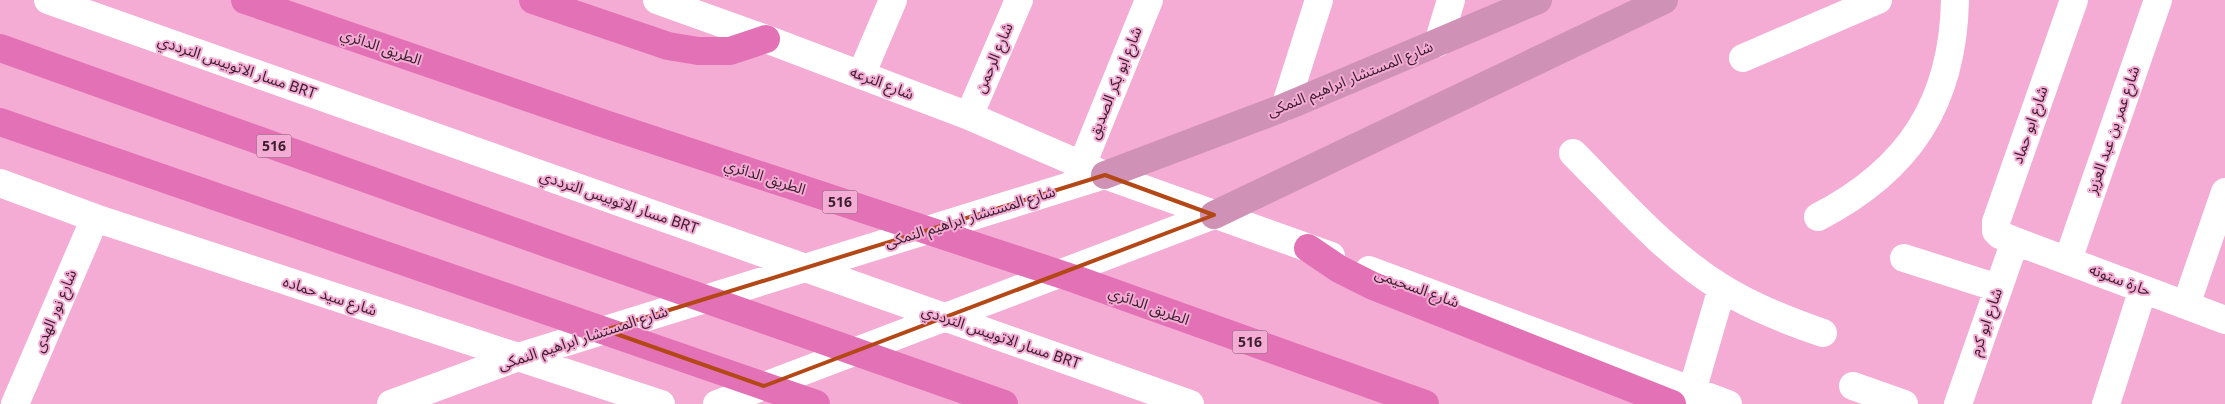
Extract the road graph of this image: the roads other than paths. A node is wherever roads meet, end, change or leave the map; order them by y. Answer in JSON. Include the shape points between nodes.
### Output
{"nodes":[{"id":1,"x":48,"y":0,"type":"edge"},
{"id":2,"x":245,"y":0,"type":"edge"},
{"id":3,"x":532,"y":0,"type":"edge"},
{"id":4,"x":657,"y":0,"type":"edge"},
{"id":5,"x":893,"y":0,"type":"edge"},
{"id":6,"x":1019,"y":0,"type":"edge"},
{"id":7,"x":1149,"y":0,"type":"edge"},
{"id":8,"x":1319,"y":0,"type":"edge"},
{"id":9,"x":1451,"y":0,"type":"edge"},
{"id":10,"x":1538,"y":0,"type":"edge"},
{"id":11,"x":1664,"y":0,"type":"edge"},
{"id":12,"x":1878,"y":0,"type":"edge"},
{"id":13,"x":1955,"y":0,"type":"edge"},
{"id":14,"x":2074,"y":0,"type":"edge"},
{"id":15,"x":2158,"y":0,"type":"edge"},
{"id":16,"x":766,"y":39,"type":"junction"},
{"id":17,"x":1438,"y":43,"type":"junction"},
{"id":18,"x":0,"y":48,"type":"edge"},
{"id":19,"x":1743,"y":58,"type":"dead end"},
{"id":20,"x":861,"y":75,"type":"junction"},
{"id":21,"x":1285,"y":107,"type":"junction"},
{"id":22,"x":969,"y":116,"type":"junction"},
{"id":23,"x":0,"y":122,"type":"edge"},
{"id":24,"x":1573,"y":153,"type":"dead end"},
{"id":25,"x":1093,"y":170,"type":"junction"},
{"id":26,"x":0,"y":184,"type":"edge"},
{"id":27,"x":2225,"y":192,"type":"edge"},
{"id":28,"x":1214,"y":215,"type":"junction"},
{"id":29,"x":1818,"y":216,"type":"dead end"},
{"id":30,"x":95,"y":218,"type":"junction"},
{"id":31,"x":2015,"y":241,"type":"junction"},
{"id":32,"x":1308,"y":248,"type":"joint"},
{"id":33,"x":1904,"y":258,"type":"dead end"},
{"id":34,"x":2068,"y":260,"type":"junction"},
{"id":35,"x":1722,"y":288,"type":"junction"},
{"id":36,"x":1998,"y":288,"type":"junction"},
{"id":37,"x":2143,"y":289,"type":"junction"},
{"id":38,"x":2186,"y":305,"type":"junction"},
{"id":39,"x":2225,"y":320,"type":"edge"},
{"id":40,"x":1823,"y":334,"type":"dead end"},
{"id":41,"x":518,"y":357,"type":"junction"},
{"id":42,"x":1853,"y":386,"type":"dead end"},
{"id":43,"x":1682,"y":397,"type":"edge"},
{"id":44,"x":15,"y":404,"type":"edge"},
{"id":45,"x":391,"y":404,"type":"edge"},
{"id":46,"x":661,"y":404,"type":"edge"},
{"id":47,"x":716,"y":404,"type":"edge"},
{"id":48,"x":816,"y":404,"type":"edge"},
{"id":49,"x":1004,"y":404,"type":"edge"},
{"id":50,"x":1190,"y":404,"type":"edge"},
{"id":51,"x":1425,"y":404,"type":"edge"},
{"id":52,"x":1728,"y":404,"type":"edge"},
{"id":53,"x":1904,"y":404,"type":"edge"},
{"id":54,"x":1958,"y":404,"type":"edge"},
{"id":55,"x":2106,"y":404,"type":"edge"}],
"edges":[{"from":1,"to":50,"type":"street","name":"مسار الاتوبيس الترددي BRT"},
{"from":2,"to":51,"type":"highway","name":"الطريق الدائري","number":"516","via":[[605,124],[1075,279]]},
{"from":3,"to":16,"type":"highway","via":[[688,50],[730,51]]},
{"from":4,"to":16,"type":"street","name":"شارع الترعه"},
{"from":5,"to":20,"type":"street"},
{"from":6,"to":22,"type":"street","name":"شارع الرحمن"},
{"from":7,"to":25,"type":"street","name":"شارع ابو بكر الصديق"},
{"from":8,"to":21,"type":"street"},
{"from":9,"to":17,"type":"street"},
{"from":10,"to":17,"type":"main road","name":"شارع المستشار ابراهيم النمكى"},
{"from":11,"to":28,"type":"main road"},
{"from":12,"to":19,"type":"street"},
{"from":13,"to":29,"type":"street","via":[[1950,58],[1938,95],[1916,135],[1892,165],[1870,185],[1845,203]]},
{"from":14,"to":31,"type":"street","name":"شارع ابو حماد","via":[[1995,225],[2000,235]]},
{"from":15,"to":34,"type":"street","name":"شارع عمر بن عبد العزيز"},
{"from":16,"to":20,"type":"street","name":"شارع الترعه"},
{"from":17,"to":21,"type":"main road","name":"شارع المستشار ابراهيم النمكى"},
{"from":18,"to":49,"type":"highway","number":"516"},
{"from":20,"to":22,"type":"street","name":"شارع الترعه"},
{"from":21,"to":25,"type":"main road","name":"شارع المستشار ابراهيم النمكى"},
{"from":22,"to":25,"type":"street","name":"شارع الترعه"},
{"from":23,"to":48,"type":"highway"},
{"from":24,"to":35,"type":"street","via":[[1657,238]]},
{"from":25,"to":28,"type":"street"},
{"from":25,"to":41,"type":"street","name":"شارع المستشار ابراهيم النمكى"},
{"from":26,"to":30,"type":"street","name":"شارع سيد حماده"},
{"from":27,"to":38,"type":"street"},
{"from":28,"to":32,"type":"street"},
{"from":28,"to":47,"type":"street"},
{"from":30,"to":41,"type":"street","name":"شارع سيد حماده"},
{"from":30,"to":44,"type":"street","name":"شارع نور الهدى"},
{"from":31,"to":34,"type":"street","name":"حارة ستوته"},
{"from":31,"to":36,"type":"street","name":"شارع ابو كرم"},
{"from":32,"to":43,"type":"highway","via":[[1372,286]]},
{"from":33,"to":36,"type":"street"},
{"from":34,"to":37,"type":"street","name":"حارة ستوته"},
{"from":35,"to":40,"type":"street","via":[[1754,306]]},
{"from":35,"to":43,"type":"street"},
{"from":36,"to":54,"type":"street","name":"شارع ابو كرم"},
{"from":37,"to":38,"type":"street","name":"حارة ستوته"},
{"from":37,"to":55,"type":"street"},
{"from":38,"to":39,"type":"street","name":"حارة ستوته"},
{"from":41,"to":45,"type":"street","name":"شارع المستشار ابراهيم النمكى"},
{"from":41,"to":46,"type":"street","name":"شارع سيد حماده"},
{"from":42,"to":53,"type":"street"},
{"from":43,"to":52,"type":"street"}]}
